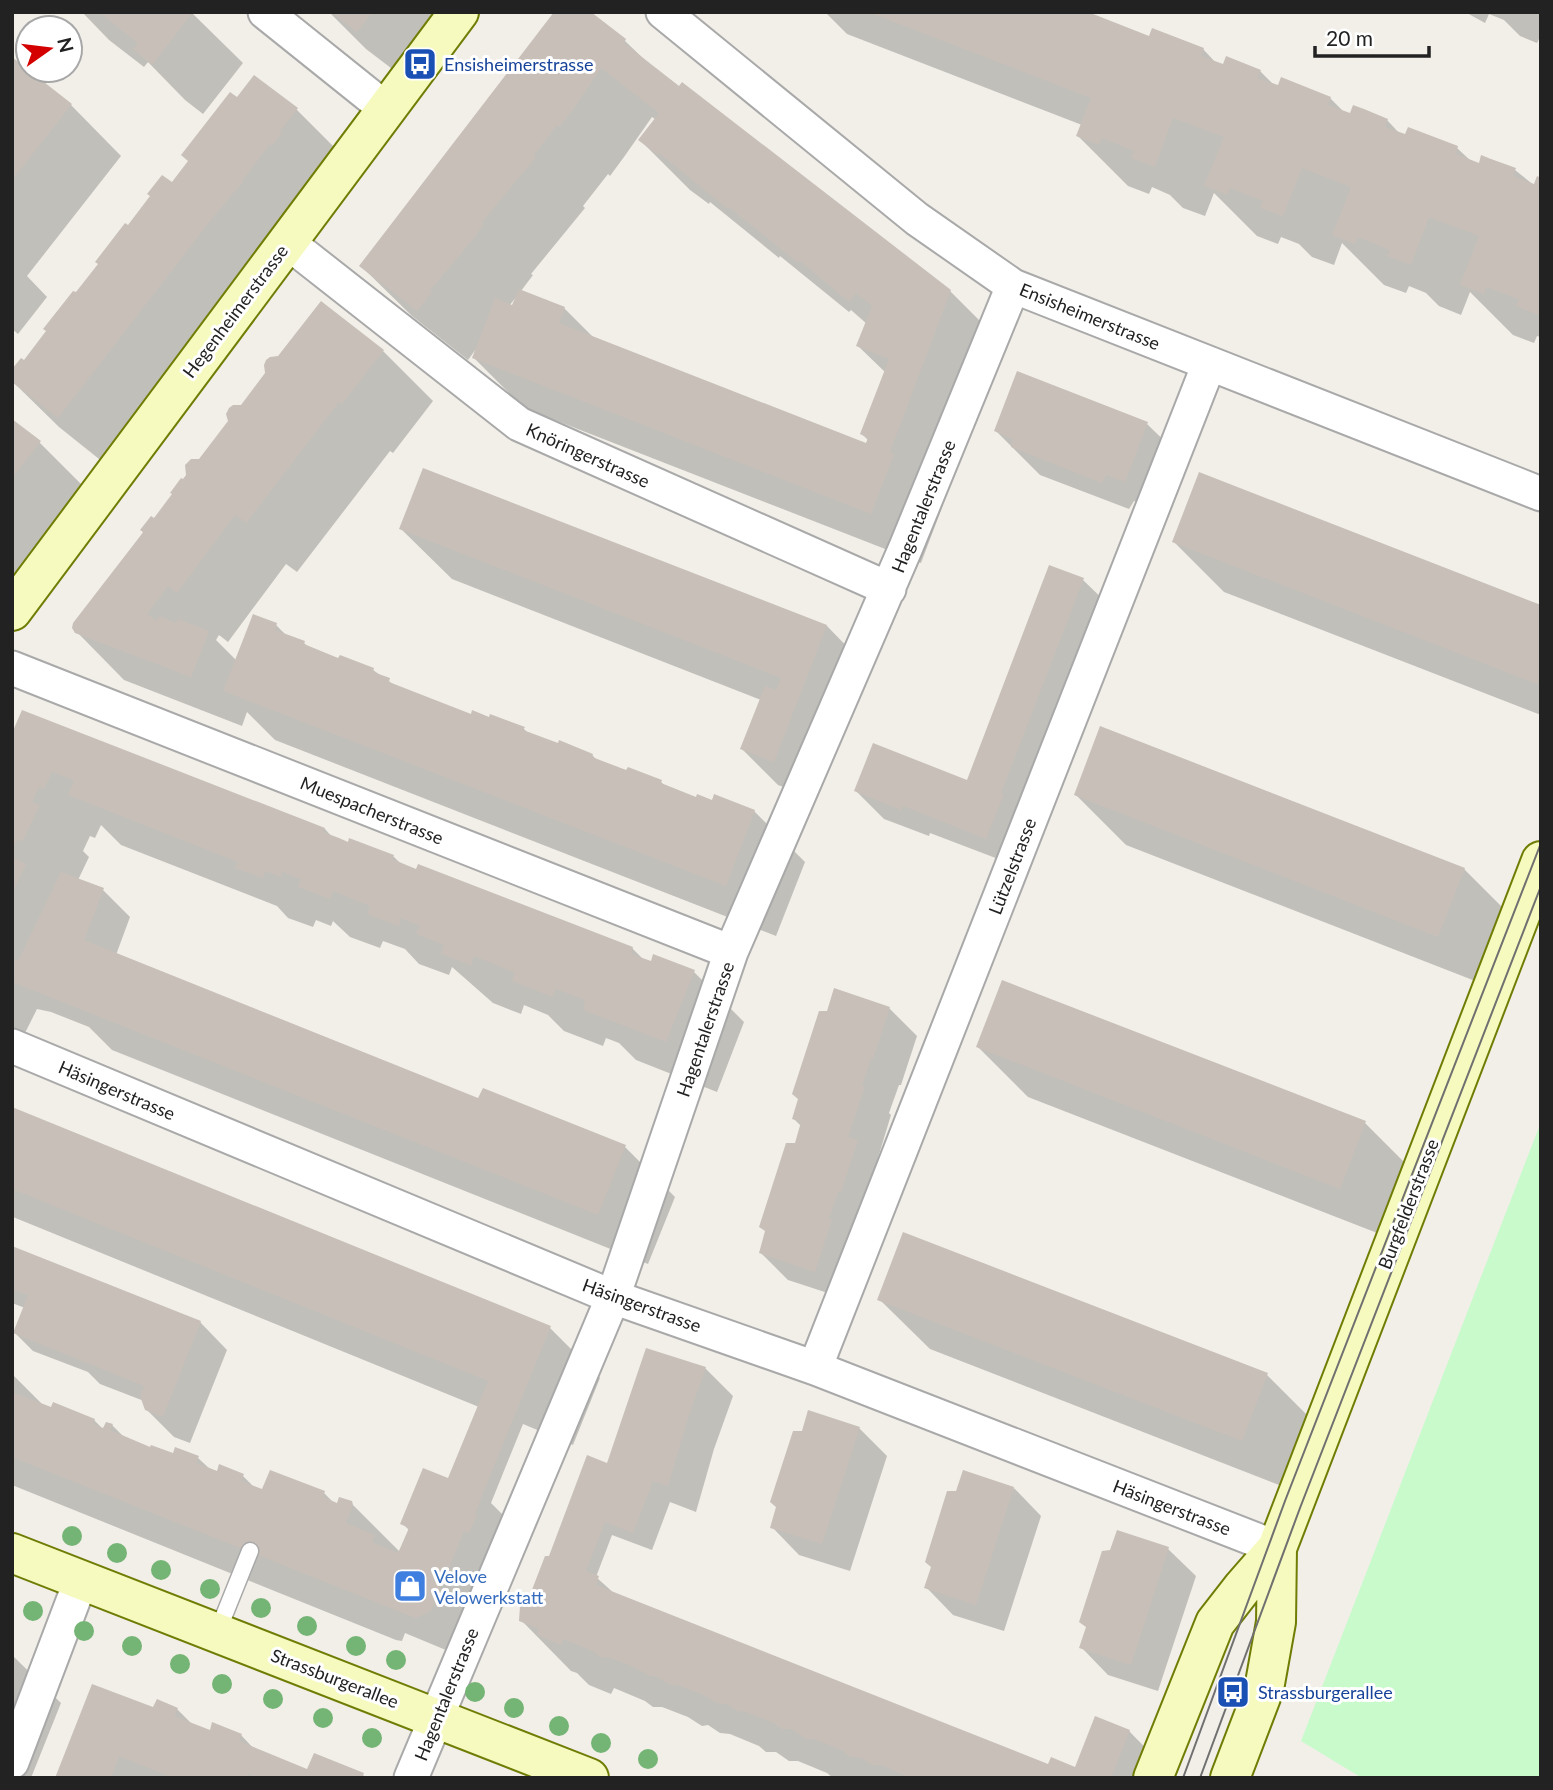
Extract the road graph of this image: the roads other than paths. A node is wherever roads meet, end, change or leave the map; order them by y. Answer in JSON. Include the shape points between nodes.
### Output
{"nodes":[{"id":1,"x":265,"y":12,"type":"edge"},
{"id":2,"x":459,"y":12,"type":"edge"},
{"id":3,"x":663,"y":12,"type":"edge"},
{"id":4,"x":386,"y":109,"type":"junction"},
{"id":5,"x":286,"y":241,"type":"junction"},
{"id":6,"x":1013,"y":286,"type":"junction"},
{"id":7,"x":1209,"y":364,"type":"junction"},
{"id":8,"x":1541,"y":494,"type":"edge"},
{"id":9,"x":889,"y":589,"type":"junction"},
{"id":10,"x":12,"y":611,"type":"edge"},
{"id":11,"x":12,"y":668,"type":"edge"},
{"id":12,"x":1541,"y":860,"type":"edge"},
{"id":13,"x":731,"y":952,"type":"junction"},
{"id":14,"x":12,"y":1046,"type":"edge"},
{"id":15,"x":613,"y":1297,"type":"junction"},
{"id":16,"x":815,"y":1368,"type":"junction"},
{"id":17,"x":1278,"y":1548,"type":"junction"},
{"id":18,"x":250,"y":1551,"type":"dead end"},
{"id":19,"x":12,"y":1553,"type":"edge"},
{"id":20,"x":81,"y":1580,"type":"junction"},
{"id":21,"x":217,"y":1633,"type":"junction"},
{"id":22,"x":435,"y":1717,"type":"junction"},
{"id":23,"x":12,"y":1762,"type":"edge"},
{"id":24,"x":411,"y":1778,"type":"edge"},
{"id":25,"x":589,"y":1778,"type":"edge"},
{"id":26,"x":1153,"y":1778,"type":"edge"},
{"id":27,"x":1230,"y":1778,"type":"edge"}],
"edges":[{"from":1,"to":4,"type":"street"},
{"from":2,"to":4,"type":"street","name":"Hegenheimerstrasse"},
{"from":3,"to":6,"type":"street","name":"Ensisheimerstrasse","via":[[917,219]]},
{"from":4,"to":5,"type":"street","name":"Hegenheimerstrasse"},
{"from":5,"to":9,"type":"street","name":"Knöringerstrasse","via":[[519,425]]},
{"from":5,"to":10,"type":"street","name":"Hegenheimerstrasse"},
{"from":6,"to":7,"type":"street","name":"Ensisheimerstrasse"},
{"from":6,"to":9,"type":"street","name":"Hagentalerstrasse"},
{"from":7,"to":8,"type":"street","name":"Ensisheimerstrasse"},
{"from":7,"to":16,"type":"street","name":"Lützelstrasse"},
{"from":9,"to":13,"type":"street","name":"Hagentalerstrasse"},
{"from":11,"to":13,"type":"street","name":"Muespacherstrasse"},
{"from":12,"to":17,"type":"street","name":"Burgfelderstrasse"},
{"from":13,"to":15,"type":"street","name":"Hagentalerstrasse"},
{"from":14,"to":15,"type":"street","name":"Häsingerstrasse"},
{"from":15,"to":16,"type":"street","name":"Häsingerstrasse"},
{"from":15,"to":22,"type":"street","name":"Hagentalerstrasse"},
{"from":16,"to":17,"type":"street","name":"Häsingerstrasse"},
{"from":17,"to":26,"type":"street","name":"Burgfelderstrasse","via":[[1215,1623]]},
{"from":17,"to":27,"type":"street","name":"Burgfelderstrasse","via":[[1276,1622],[1264,1689]]},
{"from":18,"to":21,"type":"lane"},
{"from":19,"to":20,"type":"street","name":"Strassburgerallee"},
{"from":20,"to":21,"type":"street","name":"Strassburgerallee"},
{"from":20,"to":23,"type":"street"},
{"from":21,"to":22,"type":"street","name":"Strassburgerallee"},
{"from":22,"to":24,"type":"street","name":"Hagentalerstrasse"},
{"from":22,"to":25,"type":"street","name":"Strassburgerallee"}]}
